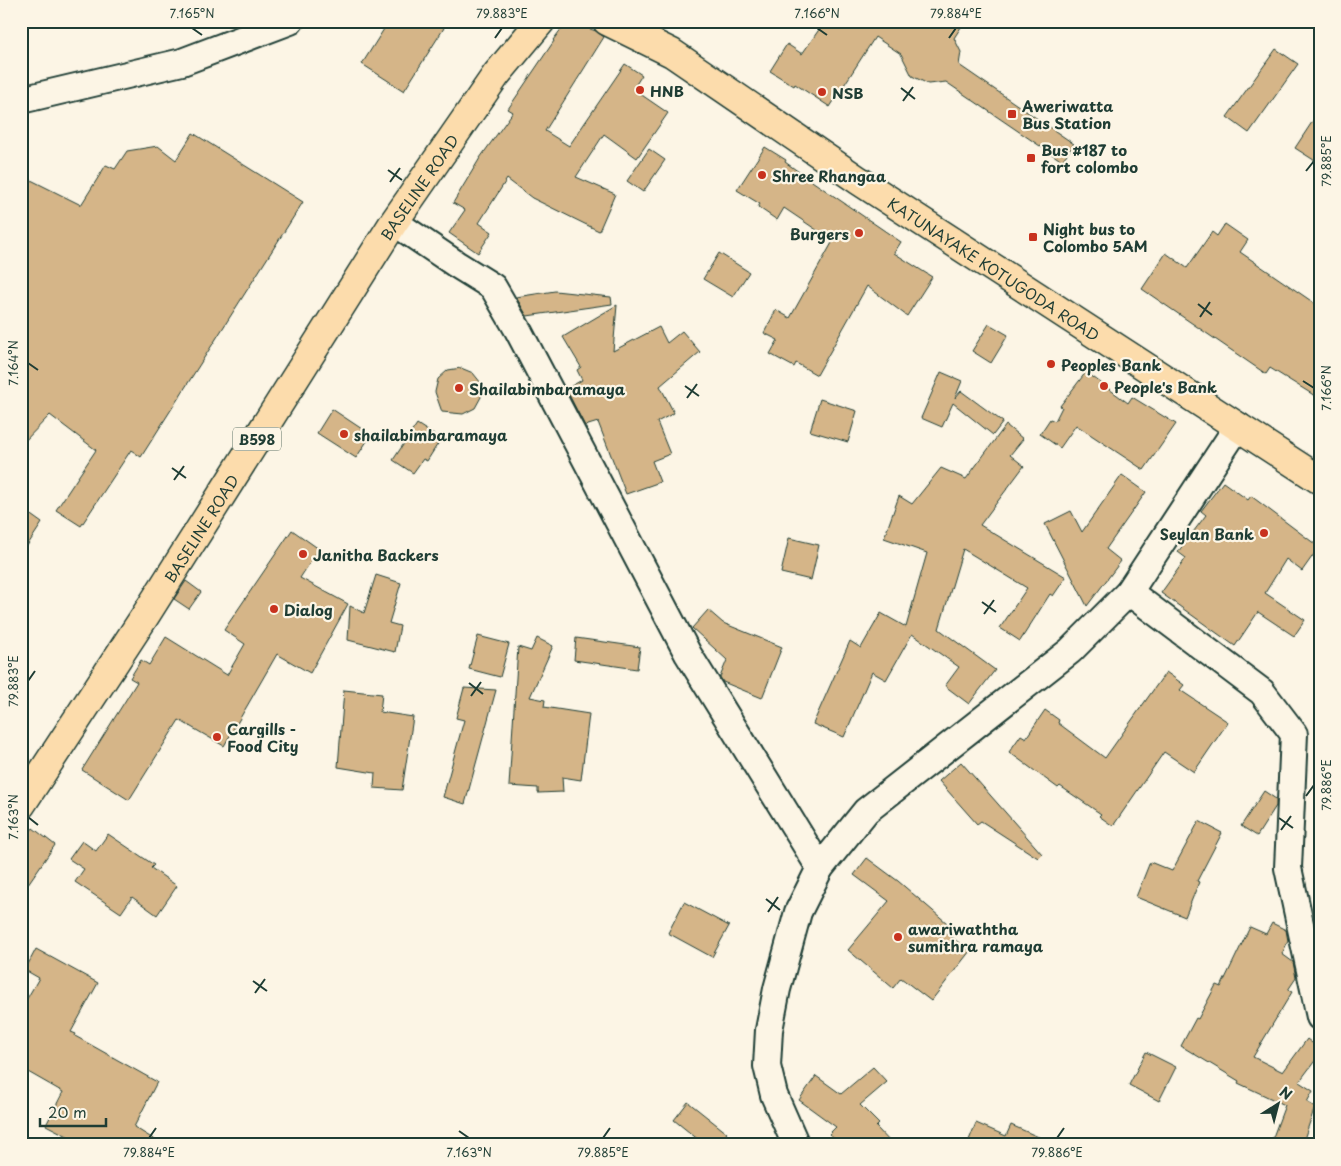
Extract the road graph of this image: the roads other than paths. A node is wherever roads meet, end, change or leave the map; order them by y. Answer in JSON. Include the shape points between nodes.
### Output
{"nodes":[{"id":1,"x":290,"y":21,"type":"edge"},
{"id":2,"x":517,"y":21,"type":"edge"},
{"id":3,"x":541,"y":21,"type":"edge"},
{"id":4,"x":607,"y":21,"type":"edge"},
{"id":5,"x":641,"y":21,"type":"edge"},
{"id":6,"x":672,"y":53,"type":"junction"},
{"id":7,"x":496,"y":75,"type":"junction"},
{"id":8,"x":21,"y":100,"type":"edge"},
{"id":9,"x":394,"y":222,"type":"junction"},
{"id":10,"x":1238,"y":426,"type":"junction"},
{"id":11,"x":1320,"y":480,"type":"edge"},
{"id":12,"x":1129,"y":592,"type":"junction"},
{"id":13,"x":21,"y":805,"type":"edge"},
{"id":14,"x":820,"y":868,"type":"junction"},
{"id":15,"x":1320,"y":1017,"type":"edge"},
{"id":16,"x":796,"y":1145,"type":"edge"}],
"edges":[{"from":1,"to":8,"type":"street","via":[[182,62]]},
{"from":2,"to":7,"type":"main road","name":"BASELINE ROAD","number":"B598"},
{"from":3,"to":7,"type":"main road","name":"BASELINE ROAD","number":"B598"},
{"from":4,"to":6,"type":"main road","name":"KATUNAYAKE KOTUGODA ROAD"},
{"from":5,"to":6,"type":"main road","name":"KATUNAYAKE KOTUGODA ROAD"},
{"from":6,"to":10,"type":"main road","name":"KATUNAYAKE KOTUGODA ROAD","via":[[858,180]]},
{"from":7,"to":9,"type":"main road","name":"BASELINE ROAD","number":"B598"},
{"from":9,"to":13,"type":"main road","name":"BASELINE ROAD","number":"B598"},
{"from":9,"to":14,"type":"street","via":[[493,287],[688,654]]},
{"from":10,"to":11,"type":"main road","name":"KATUNAYAKE KOTUGODA ROAD"},
{"from":10,"to":12,"type":"street"},
{"from":12,"to":14,"type":"street","via":[[1070,651],[866,811]]},
{"from":12,"to":15,"type":"street","via":[[1262,692],[1294,734],[1288,868]]},
{"from":14,"to":16,"type":"street","via":[[798,912],[769,1030],[767,1066],[774,1095]]}]}
